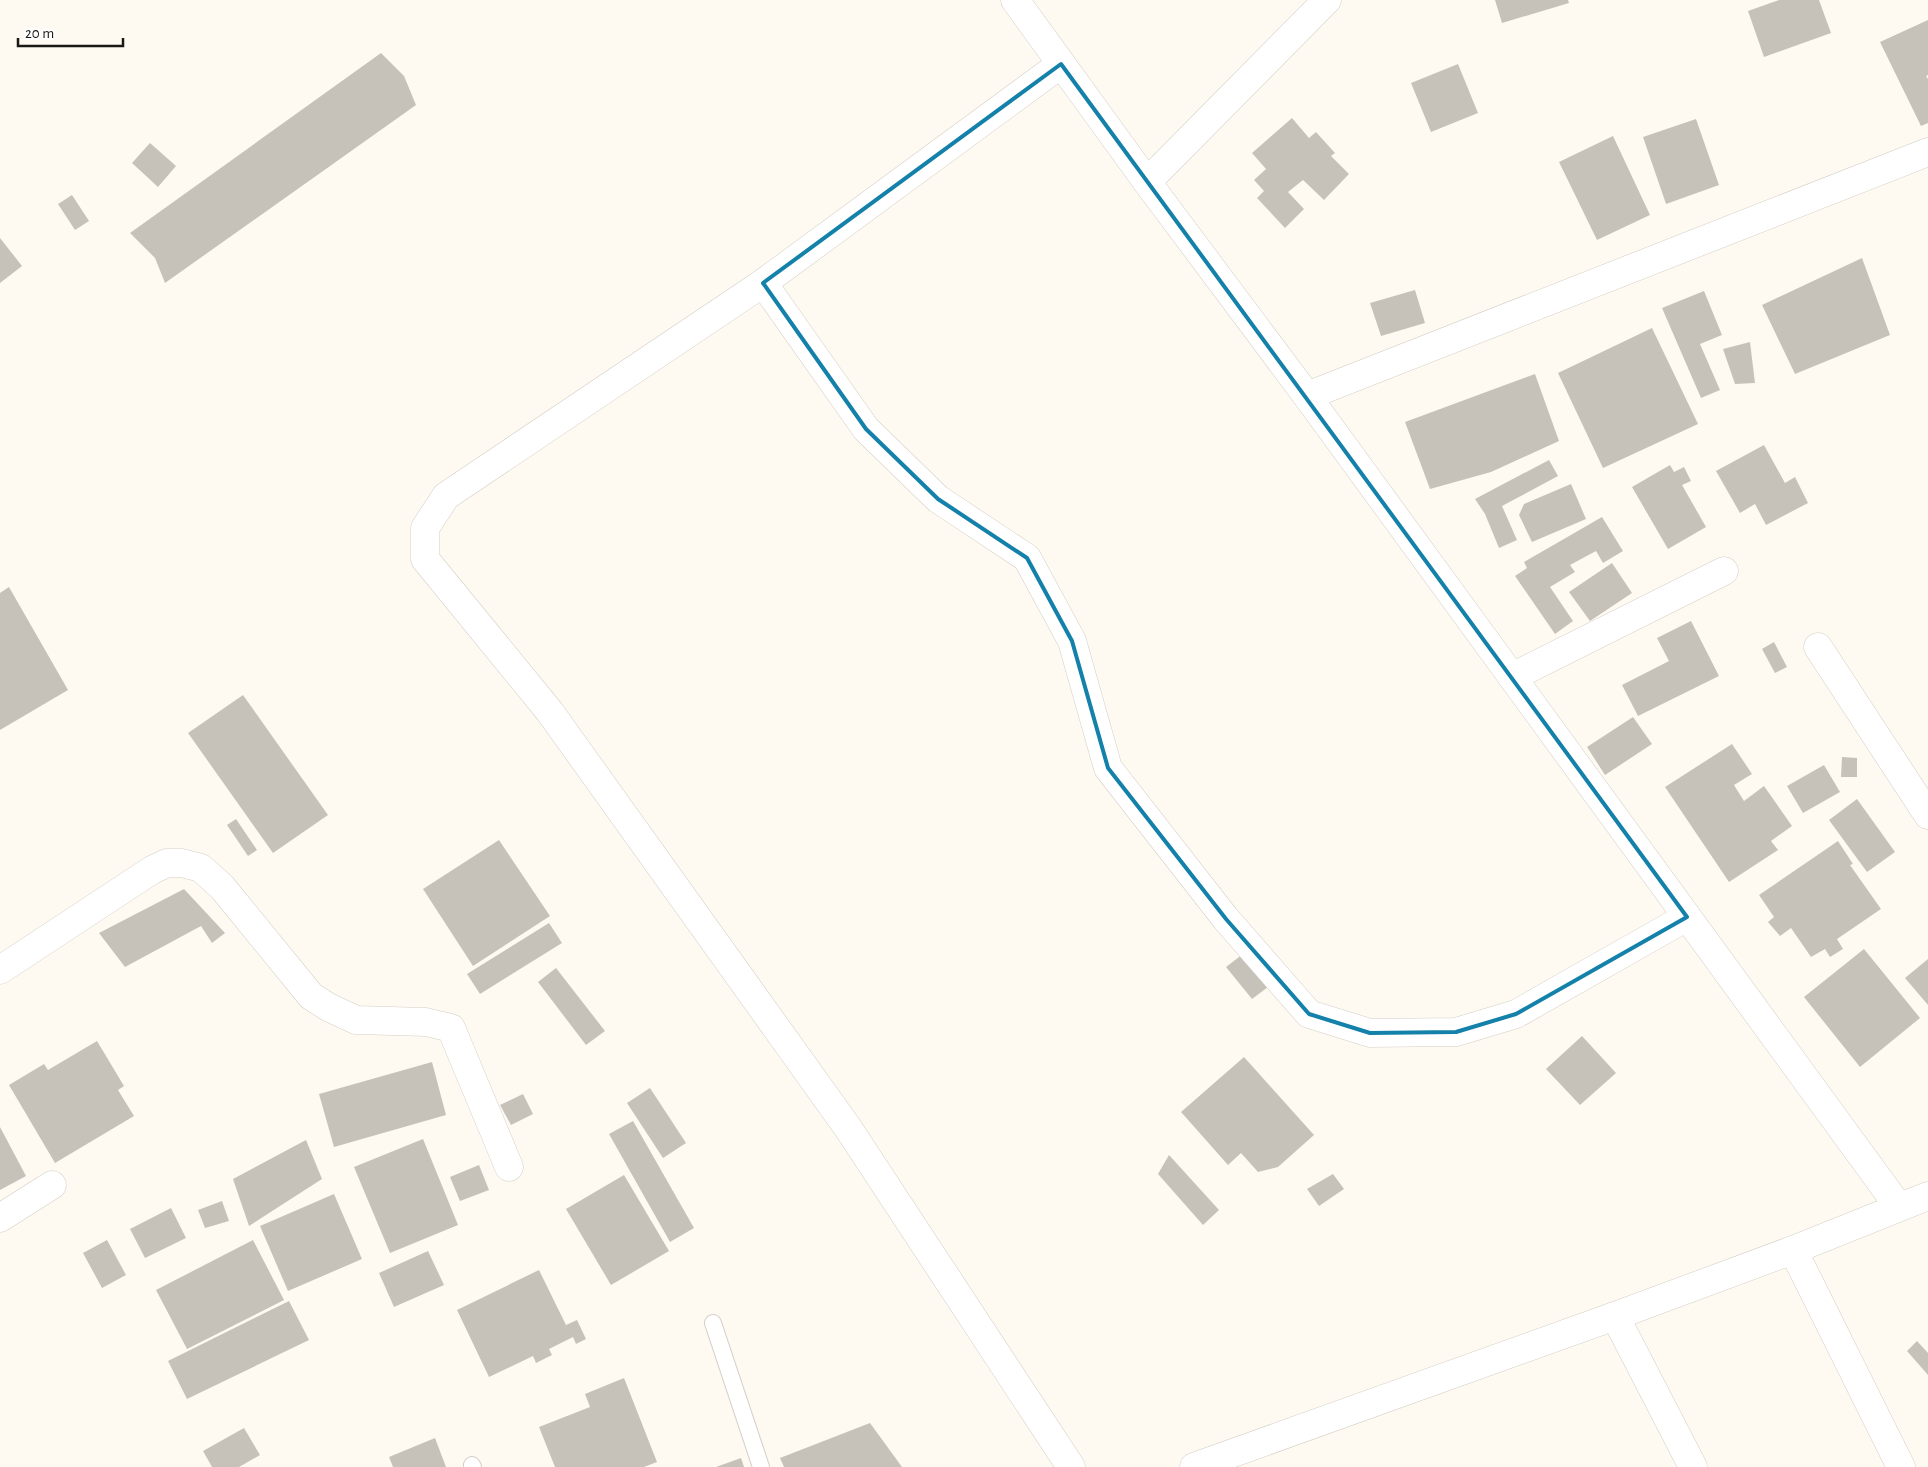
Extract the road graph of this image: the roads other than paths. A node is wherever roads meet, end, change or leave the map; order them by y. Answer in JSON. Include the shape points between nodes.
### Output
{"nodes":[{"id":1,"x":1015,"y":0,"type":"edge"},
{"id":2,"x":1327,"y":0,"type":"edge"},
{"id":3,"x":1061,"y":64,"type":"junction"},
{"id":4,"x":1928,"y":152,"type":"edge"},
{"id":5,"x":1147,"y":182,"type":"junction"},
{"id":6,"x":763,"y":283,"type":"junction"},
{"id":7,"x":1307,"y":396,"type":"junction"},
{"id":8,"x":1724,"y":571,"type":"dead end"},
{"id":9,"x":1818,"y":647,"type":"dead end"},
{"id":10,"x":1512,"y":677,"type":"junction"},
{"id":11,"x":1928,"y":815,"type":"edge"},
{"id":12,"x":1687,"y":917,"type":"junction"},
{"id":13,"x":0,"y":970,"type":"edge"},
{"id":14,"x":509,"y":1167,"type":"dead end"},
{"id":15,"x":52,"y":1185,"type":"dead end"},
{"id":16,"x":1928,"y":1196,"type":"edge"},
{"id":17,"x":1899,"y":1207,"type":"junction"},
{"id":18,"x":0,"y":1218,"type":"edge"},
{"id":19,"x":1793,"y":1250,"type":"junction"},
{"id":20,"x":1615,"y":1316,"type":"junction"},
{"id":21,"x":713,"y":1322,"type":"dead end"},
{"id":22,"x":761,"y":1467,"type":"edge"},
{"id":23,"x":1071,"y":1467,"type":"edge"},
{"id":24,"x":1194,"y":1467,"type":"edge"},
{"id":25,"x":1693,"y":1467,"type":"edge"},
{"id":26,"x":1901,"y":1467,"type":"edge"}],
"edges":[{"from":1,"to":3,"type":"street"},
{"from":2,"to":5,"type":"street"},
{"from":3,"to":5,"type":"street"},
{"from":3,"to":6,"type":"street"},
{"from":4,"to":7,"type":"street"},
{"from":5,"to":7,"type":"street"},
{"from":6,"to":12,"type":"street","via":[[866,429],[938,498],[1027,558],[1072,641],[1108,768],[1226,919],[1309,1014],[1370,1033],[1456,1032],[1516,1014]]},
{"from":6,"to":23,"type":"street","via":[[446,496],[425,528],[425,559],[550,712],[848,1128]]},
{"from":7,"to":10,"type":"street"},
{"from":8,"to":10,"type":"street"},
{"from":9,"to":11,"type":"street"},
{"from":10,"to":12,"type":"street"},
{"from":12,"to":17,"type":"street"},
{"from":13,"to":14,"type":"street","via":[[167,862],[182,862],[201,868],[222,886],[311,996],[328,1007],[356,1020],[426,1022],[451,1028]]},
{"from":15,"to":18,"type":"street"},
{"from":16,"to":17,"type":"street"},
{"from":17,"to":19,"type":"street"},
{"from":19,"to":20,"type":"street"},
{"from":19,"to":26,"type":"street"},
{"from":20,"to":24,"type":"street"},
{"from":20,"to":25,"type":"street"},
{"from":21,"to":22,"type":"lane"}]}
